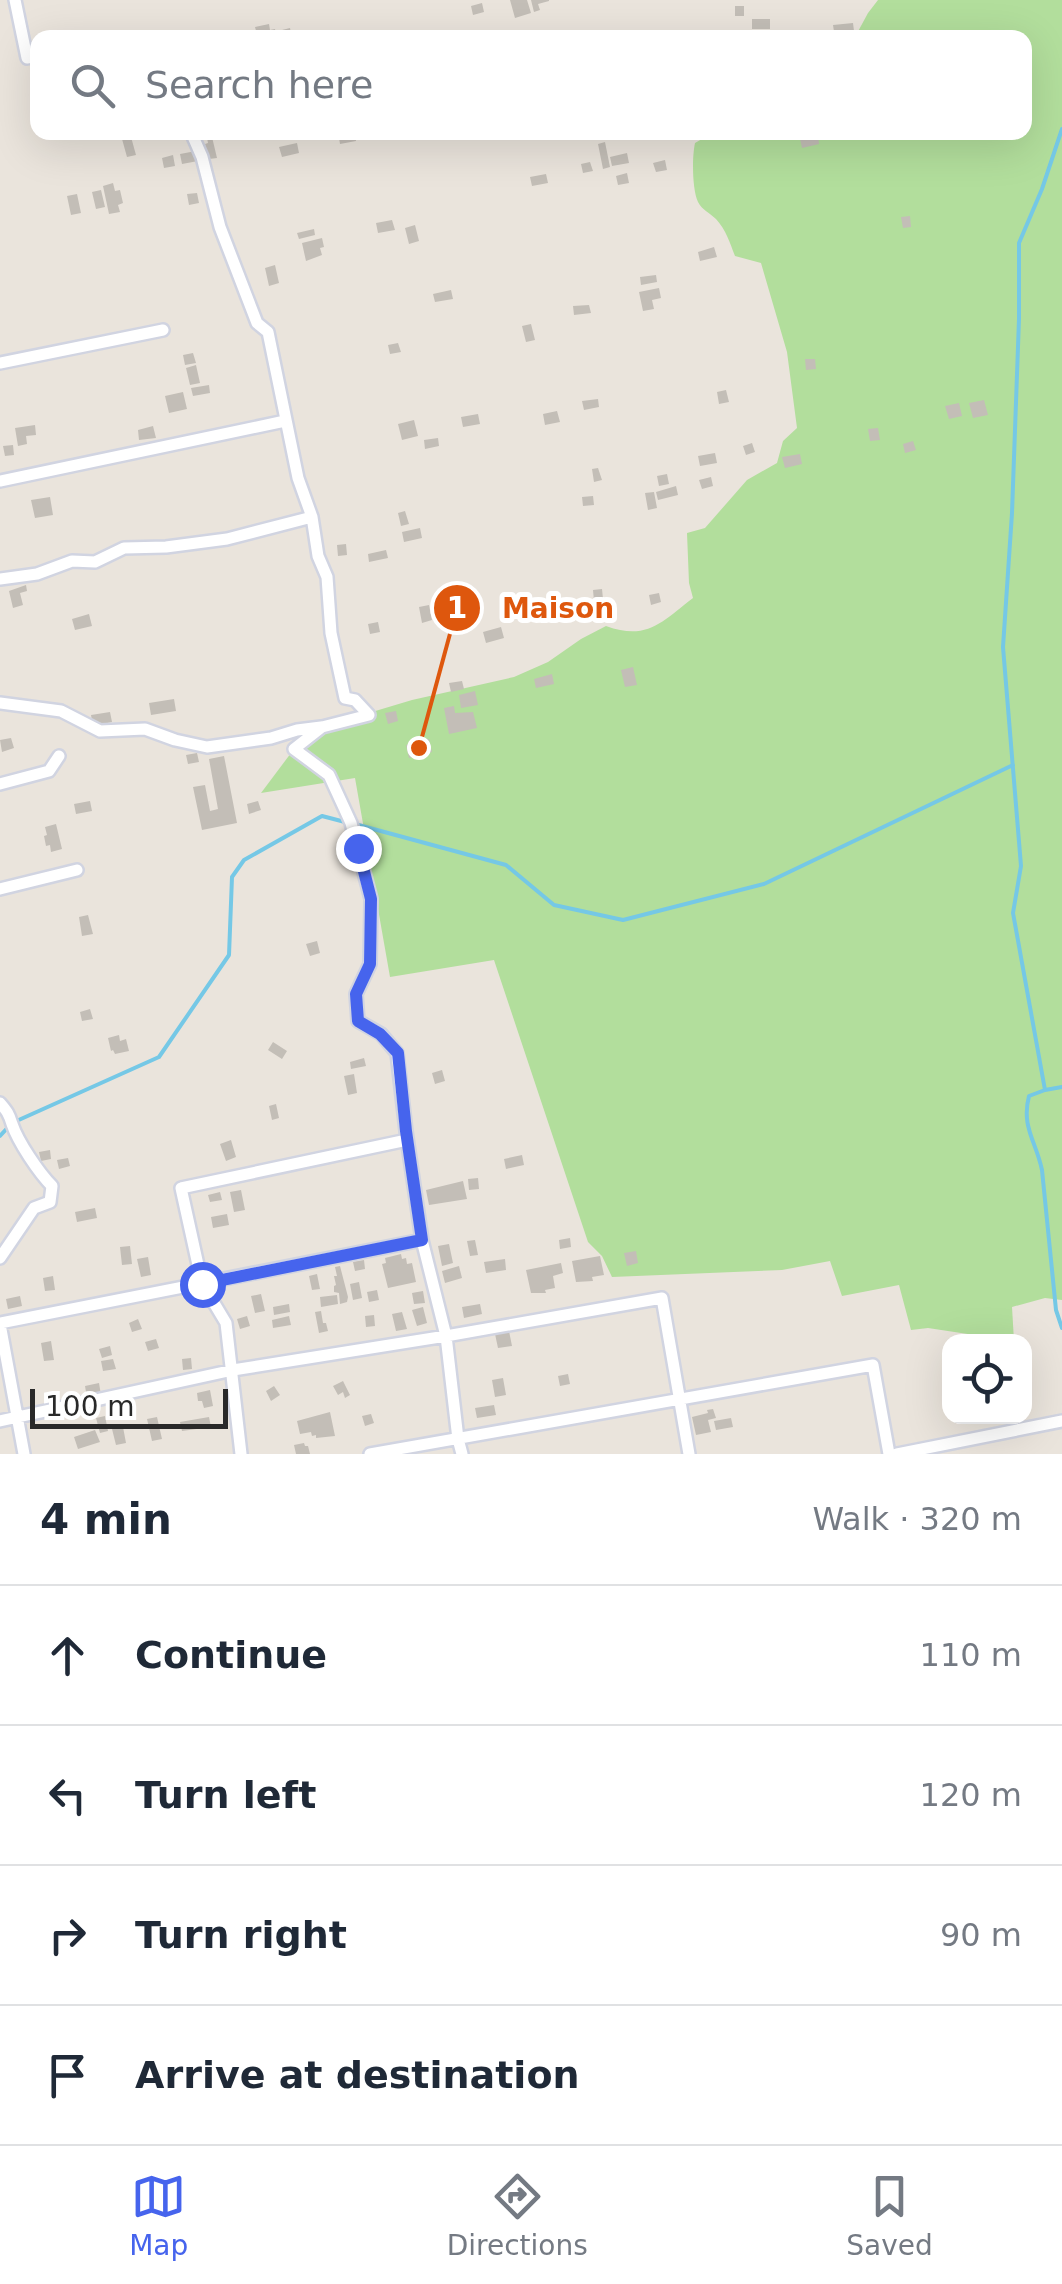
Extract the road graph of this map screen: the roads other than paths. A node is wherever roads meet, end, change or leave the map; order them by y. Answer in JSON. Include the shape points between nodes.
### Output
{"nodes":[{"id":1,"x":15,"y":0,"type":"edge"},
{"id":2,"x":30,"y":57,"type":"edge"},
{"id":3,"x":195,"y":140,"type":"edge"},
{"id":4,"x":163,"y":330,"type":"dead end"},
{"id":5,"x":0,"y":363,"type":"edge"},
{"id":6,"x":285,"y":421,"type":"junction"},
{"id":7,"x":0,"y":481,"type":"edge"},
{"id":8,"x":312,"y":517,"type":"junction"},
{"id":9,"x":0,"y":579,"type":"edge"},
{"id":10,"x":0,"y":704,"type":"edge"},
{"id":11,"x":322,"y":728,"type":"junction"},
{"id":12,"x":59,"y":756,"type":"dead end"},
{"id":13,"x":0,"y":784,"type":"edge"},
{"id":14,"x":76,"y":870,"type":"dead end"},
{"id":15,"x":0,"y":889,"type":"edge"},
{"id":16,"x":0,"y":1103,"type":"edge"},
{"id":17,"x":407,"y":1140,"type":"junction"},
{"id":18,"x":422,"y":1240,"type":"junction"},
{"id":19,"x":0,"y":1258,"type":"edge"},
{"id":20,"x":202,"y":1284,"type":"junction"},
{"id":21,"x":0,"y":1324,"type":"edge"},
{"id":22,"x":446,"y":1336,"type":"junction"},
{"id":23,"x":233,"y":1370,"type":"junction"},
{"id":24,"x":680,"y":1398,"type":"junction"},
{"id":25,"x":16,"y":1418,"type":"junction"},
{"id":26,"x":0,"y":1421,"type":"edge"},
{"id":27,"x":1062,"y":1421,"type":"edge"},
{"id":28,"x":458,"y":1439,"type":"junction"},
{"id":29,"x":24,"y":1454,"type":"edge"},
{"id":30,"x":240,"y":1454,"type":"edge"},
{"id":31,"x":370,"y":1454,"type":"edge"},
{"id":32,"x":462,"y":1454,"type":"edge"},
{"id":33,"x":689,"y":1454,"type":"edge"},
{"id":34,"x":889,"y":1454,"type":"edge"},
{"id":35,"x":897,"y":1454,"type":"edge"}],
"edges":[{"from":1,"to":2,"type":"street"},
{"from":3,"to":6,"type":"street","via":[[220,227],[257,323],[268,332]]},
{"from":4,"to":5,"type":"street"},
{"from":6,"to":7,"type":"street"},
{"from":6,"to":8,"type":"street"},
{"from":8,"to":9,"type":"street","via":[[227,539],[124,548],[95,562],[72,561]]},
{"from":8,"to":11,"type":"street","via":[[345,698],[369,715]]},
{"from":10,"to":11,"type":"street","via":[[61,710],[100,730],[145,729],[206,747]]},
{"from":11,"to":17,"type":"street","via":[[294,749],[329,776],[358,848],[371,899],[370,964],[356,994],[358,1021],[398,1053]]},
{"from":12,"to":13,"type":"street","via":[[49,770]]},
{"from":14,"to":15,"type":"street"},
{"from":16,"to":19,"type":"street","via":[[52,1186],[50,1202],[34,1208]]},
{"from":17,"to":18,"type":"street"},
{"from":17,"to":20,"type":"street","via":[[182,1188]]},
{"from":18,"to":20,"type":"street"},
{"from":18,"to":22,"type":"street"},
{"from":20,"to":21,"type":"street"},
{"from":20,"to":23,"type":"street","via":[[226,1323]]},
{"from":21,"to":25,"type":"street"},
{"from":22,"to":23,"type":"street"},
{"from":22,"to":24,"type":"street","via":[[662,1298]]},
{"from":22,"to":28,"type":"street"},
{"from":23,"to":25,"type":"street"},
{"from":23,"to":30,"type":"street"},
{"from":24,"to":28,"type":"street"},
{"from":24,"to":33,"type":"street"},
{"from":24,"to":34,"type":"street","via":[[873,1365]]},
{"from":25,"to":26,"type":"street"},
{"from":25,"to":29,"type":"street"},
{"from":27,"to":35,"type":"street"},
{"from":28,"to":31,"type":"street"},
{"from":28,"to":32,"type":"street"}]}
